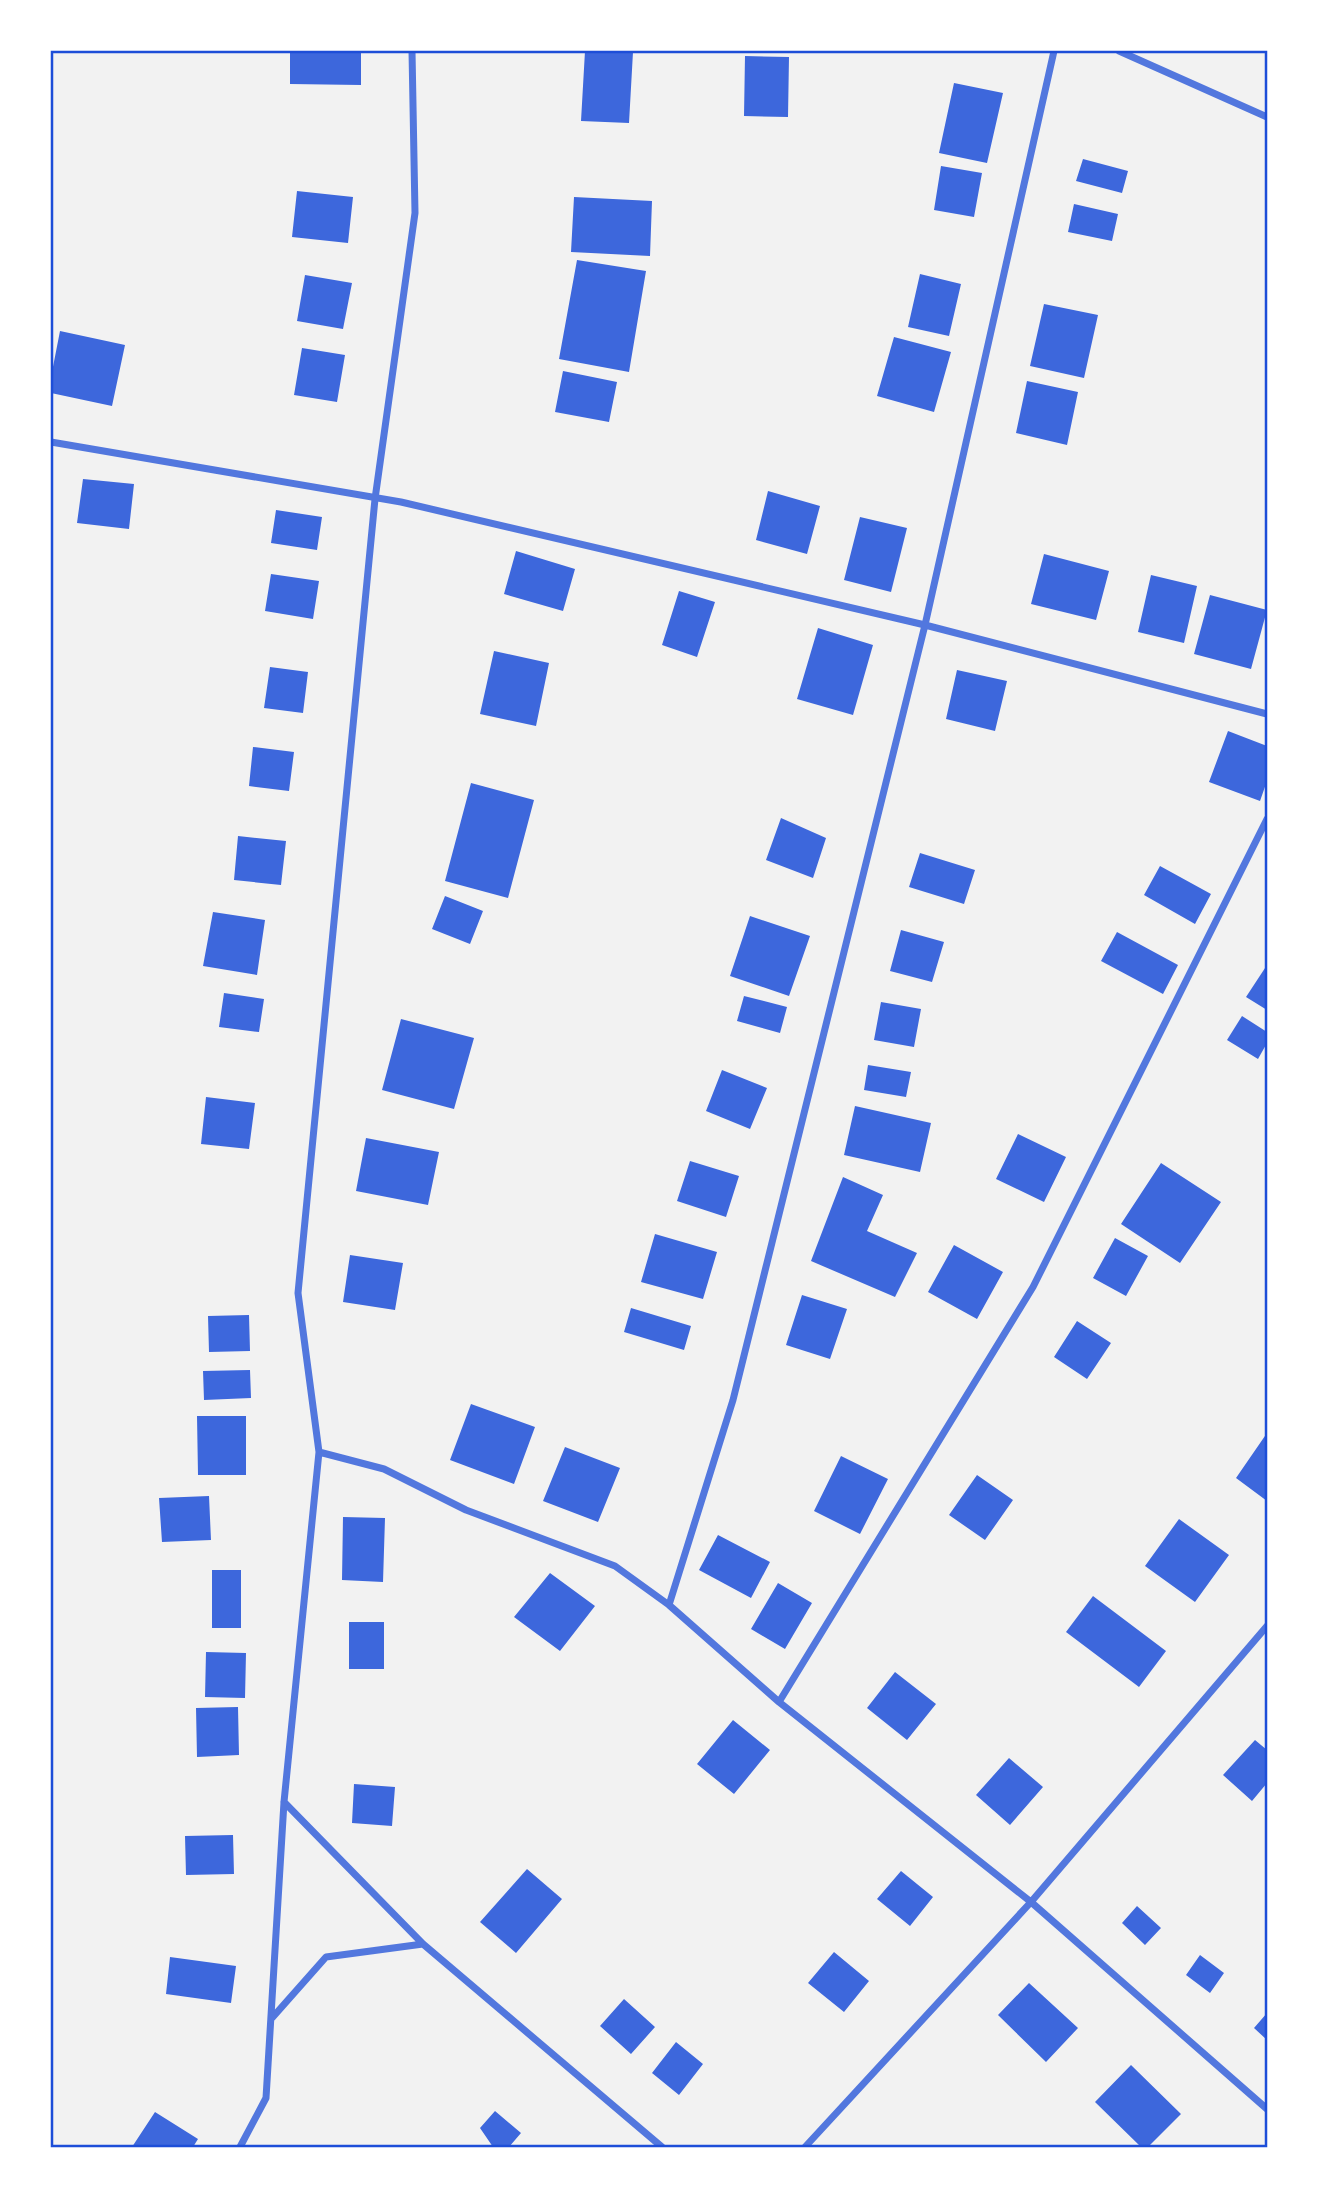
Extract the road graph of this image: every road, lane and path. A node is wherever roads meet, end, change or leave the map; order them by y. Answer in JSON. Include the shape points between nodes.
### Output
{"nodes":[{"id":1,"x":412,"y":51,"type":"edge"},
{"id":2,"x":1054,"y":51,"type":"edge"},
{"id":3,"x":1119,"y":51,"type":"edge"},
{"id":4,"x":1267,"y":117,"type":"edge"},
{"id":5,"x":51,"y":442,"type":"edge"},
{"id":6,"x":375,"y":499,"type":"junction"},
{"id":7,"x":925,"y":625,"type":"junction"},
{"id":8,"x":1267,"y":714,"type":"edge"},
{"id":9,"x":1267,"y":819,"type":"edge"},
{"id":10,"x":319,"y":1452,"type":"junction"},
{"id":11,"x":669,"y":1605,"type":"junction"},
{"id":12,"x":1267,"y":1626,"type":"edge"},
{"id":13,"x":779,"y":1702,"type":"junction"},
{"id":14,"x":284,"y":1802,"type":"junction"},
{"id":15,"x":1031,"y":1902,"type":"junction"},
{"id":16,"x":423,"y":1944,"type":"junction"},
{"id":17,"x":272,"y":2019,"type":"junction"},
{"id":18,"x":1267,"y":2109,"type":"edge"},
{"id":19,"x":240,"y":2147,"type":"edge"},
{"id":20,"x":662,"y":2147,"type":"edge"},
{"id":21,"x":805,"y":2147,"type":"edge"}],
"edges":[{"from":1,"to":6,"type":"street","via":[[415,213]]},
{"from":2,"to":7,"type":"street"},
{"from":3,"to":4,"type":"street"},
{"from":5,"to":6,"type":"street"},
{"from":6,"to":7,"type":"street"},
{"from":6,"to":10,"type":"street","via":[[298,1293]]},
{"from":7,"to":8,"type":"street"},
{"from":7,"to":11,"type":"street","via":[[733,1400]]},
{"from":9,"to":13,"type":"street","via":[[1033,1287]]},
{"from":10,"to":11,"type":"street","via":[[384,1469],[466,1510],[615,1566]]},
{"from":10,"to":14,"type":"street"},
{"from":11,"to":13,"type":"street"},
{"from":12,"to":15,"type":"street"},
{"from":13,"to":15,"type":"street"},
{"from":14,"to":16,"type":"street"},
{"from":14,"to":17,"type":"street"},
{"from":15,"to":18,"type":"street"},
{"from":15,"to":21,"type":"street"},
{"from":16,"to":17,"type":"street","via":[[326,1957]]},
{"from":16,"to":20,"type":"street"},
{"from":17,"to":19,"type":"street","via":[[266,2098]]}]}
